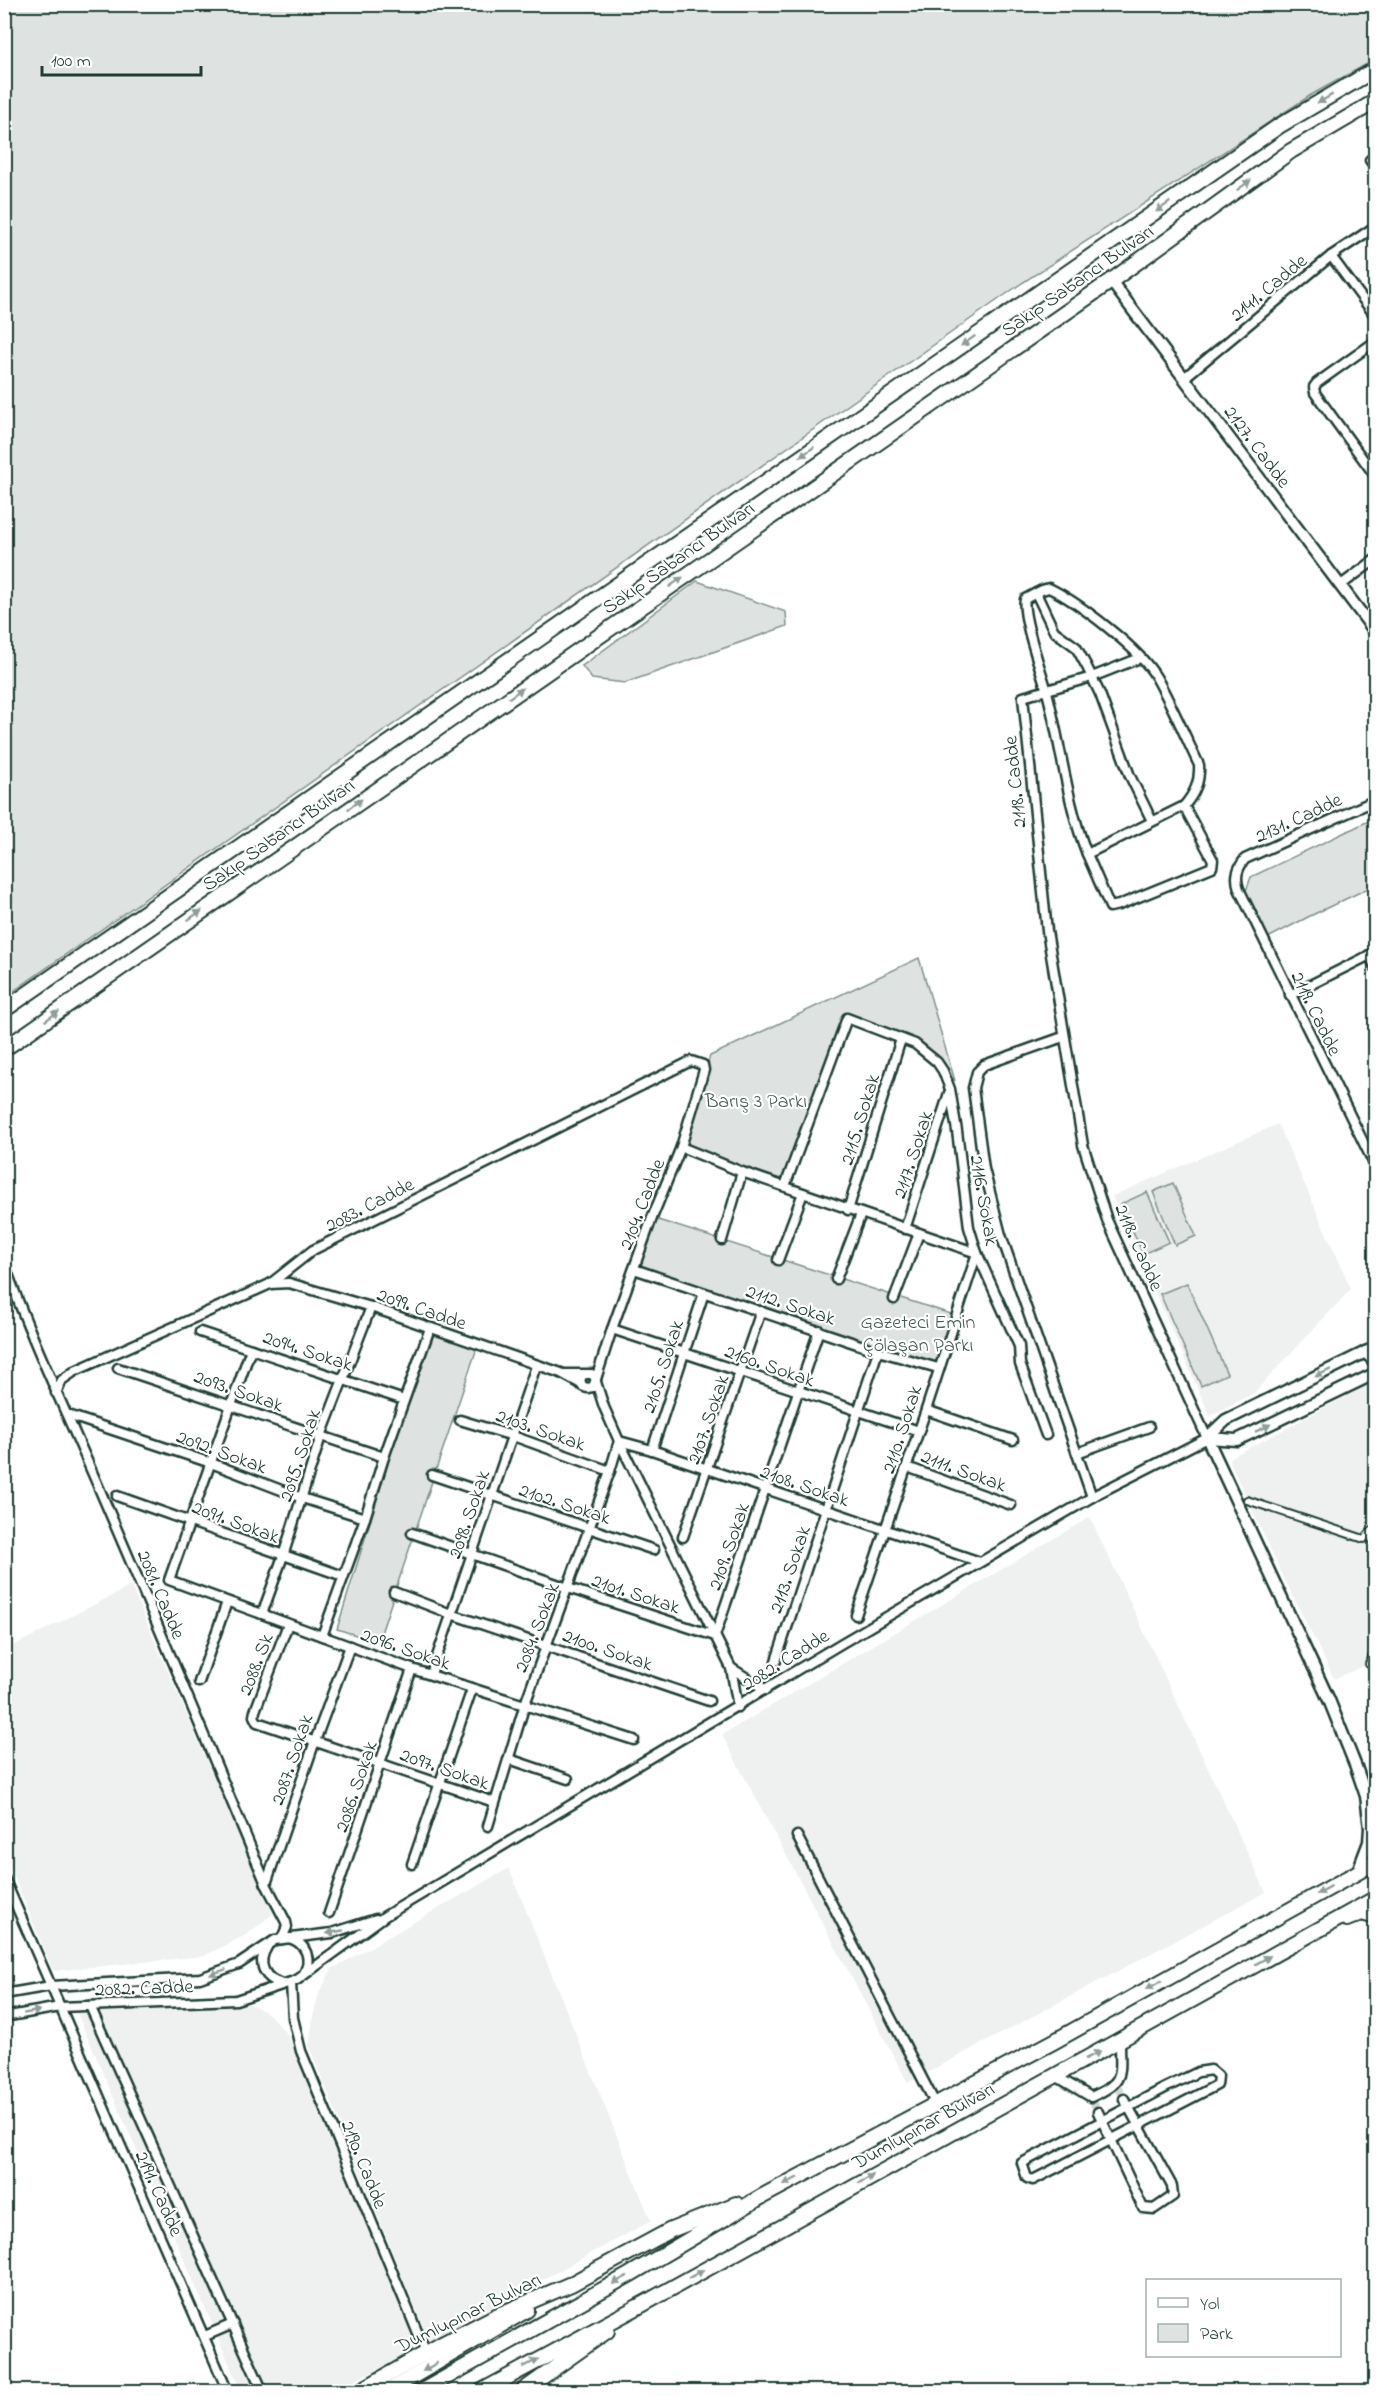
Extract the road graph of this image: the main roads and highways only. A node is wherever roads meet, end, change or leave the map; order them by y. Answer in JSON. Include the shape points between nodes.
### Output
{"nodes":[{"id":1,"x":1376,"y":69,"type":"edge"},
{"id":2,"x":1376,"y":101,"type":"edge"},
{"id":3,"x":4,"y":1010,"type":"edge"},
{"id":4,"x":4,"y":1049,"type":"edge"},
{"id":5,"x":1376,"y":1862,"type":"edge"},
{"id":6,"x":1376,"y":1898,"type":"edge"},
{"id":7,"x":1376,"y":1917,"type":"edge"},
{"id":8,"x":1314,"y":1931,"type":"junction"},
{"id":9,"x":761,"y":2198,"type":"junction"},
{"id":10,"x":571,"y":2284,"type":"junction"},
{"id":11,"x":645,"y":2303,"type":"junction"},
{"id":12,"x":484,"y":2390,"type":"edge"},
{"id":13,"x":358,"y":2391,"type":"edge"},
{"id":14,"x":386,"y":2391,"type":"edge"},
{"id":15,"x":420,"y":2391,"type":"edge"},
{"id":16,"x":521,"y":2391,"type":"edge"}],
"edges":[{"from":1,"to":3,"type":"main road","name":"Sakıp Sabancı Bulvarı","one_way":true,"via":[[1279,126]]},
{"from":4,"to":2,"type":"main road","name":"Sakıp Sabancı Bulvarı","one_way":true,"via":[[1111,281],[1291,151]]},
{"from":5,"to":9,"type":"main road","name":"Dumlupınar Bulvarı","one_way":true},
{"from":6,"to":8,"type":"main road","name":"Dumlupınar Bulvarı"},
{"from":7,"to":8,"type":"main road","via":[[1362,1913]]},
{"from":11,"to":8,"type":"main road","name":"Dumlupınar Bulvarı","one_way":true},
{"from":9,"to":10,"type":"main road","name":"Dumlupınar Bulvarı","via":[[671,2230]]},
{"from":9,"to":15,"type":"main road","name":"Dumlupınar Bulvarı","one_way":true},
{"from":10,"to":13,"type":"main road","name":"Dumlupınar Bulvarı","via":[[496,2316]]},
{"from":10,"to":14,"type":"main road","one_way":true},
{"from":12,"to":11,"type":"main road","name":"Dumlupınar Bulvarı","one_way":true},
{"from":11,"to":16,"type":"main road"}]}
